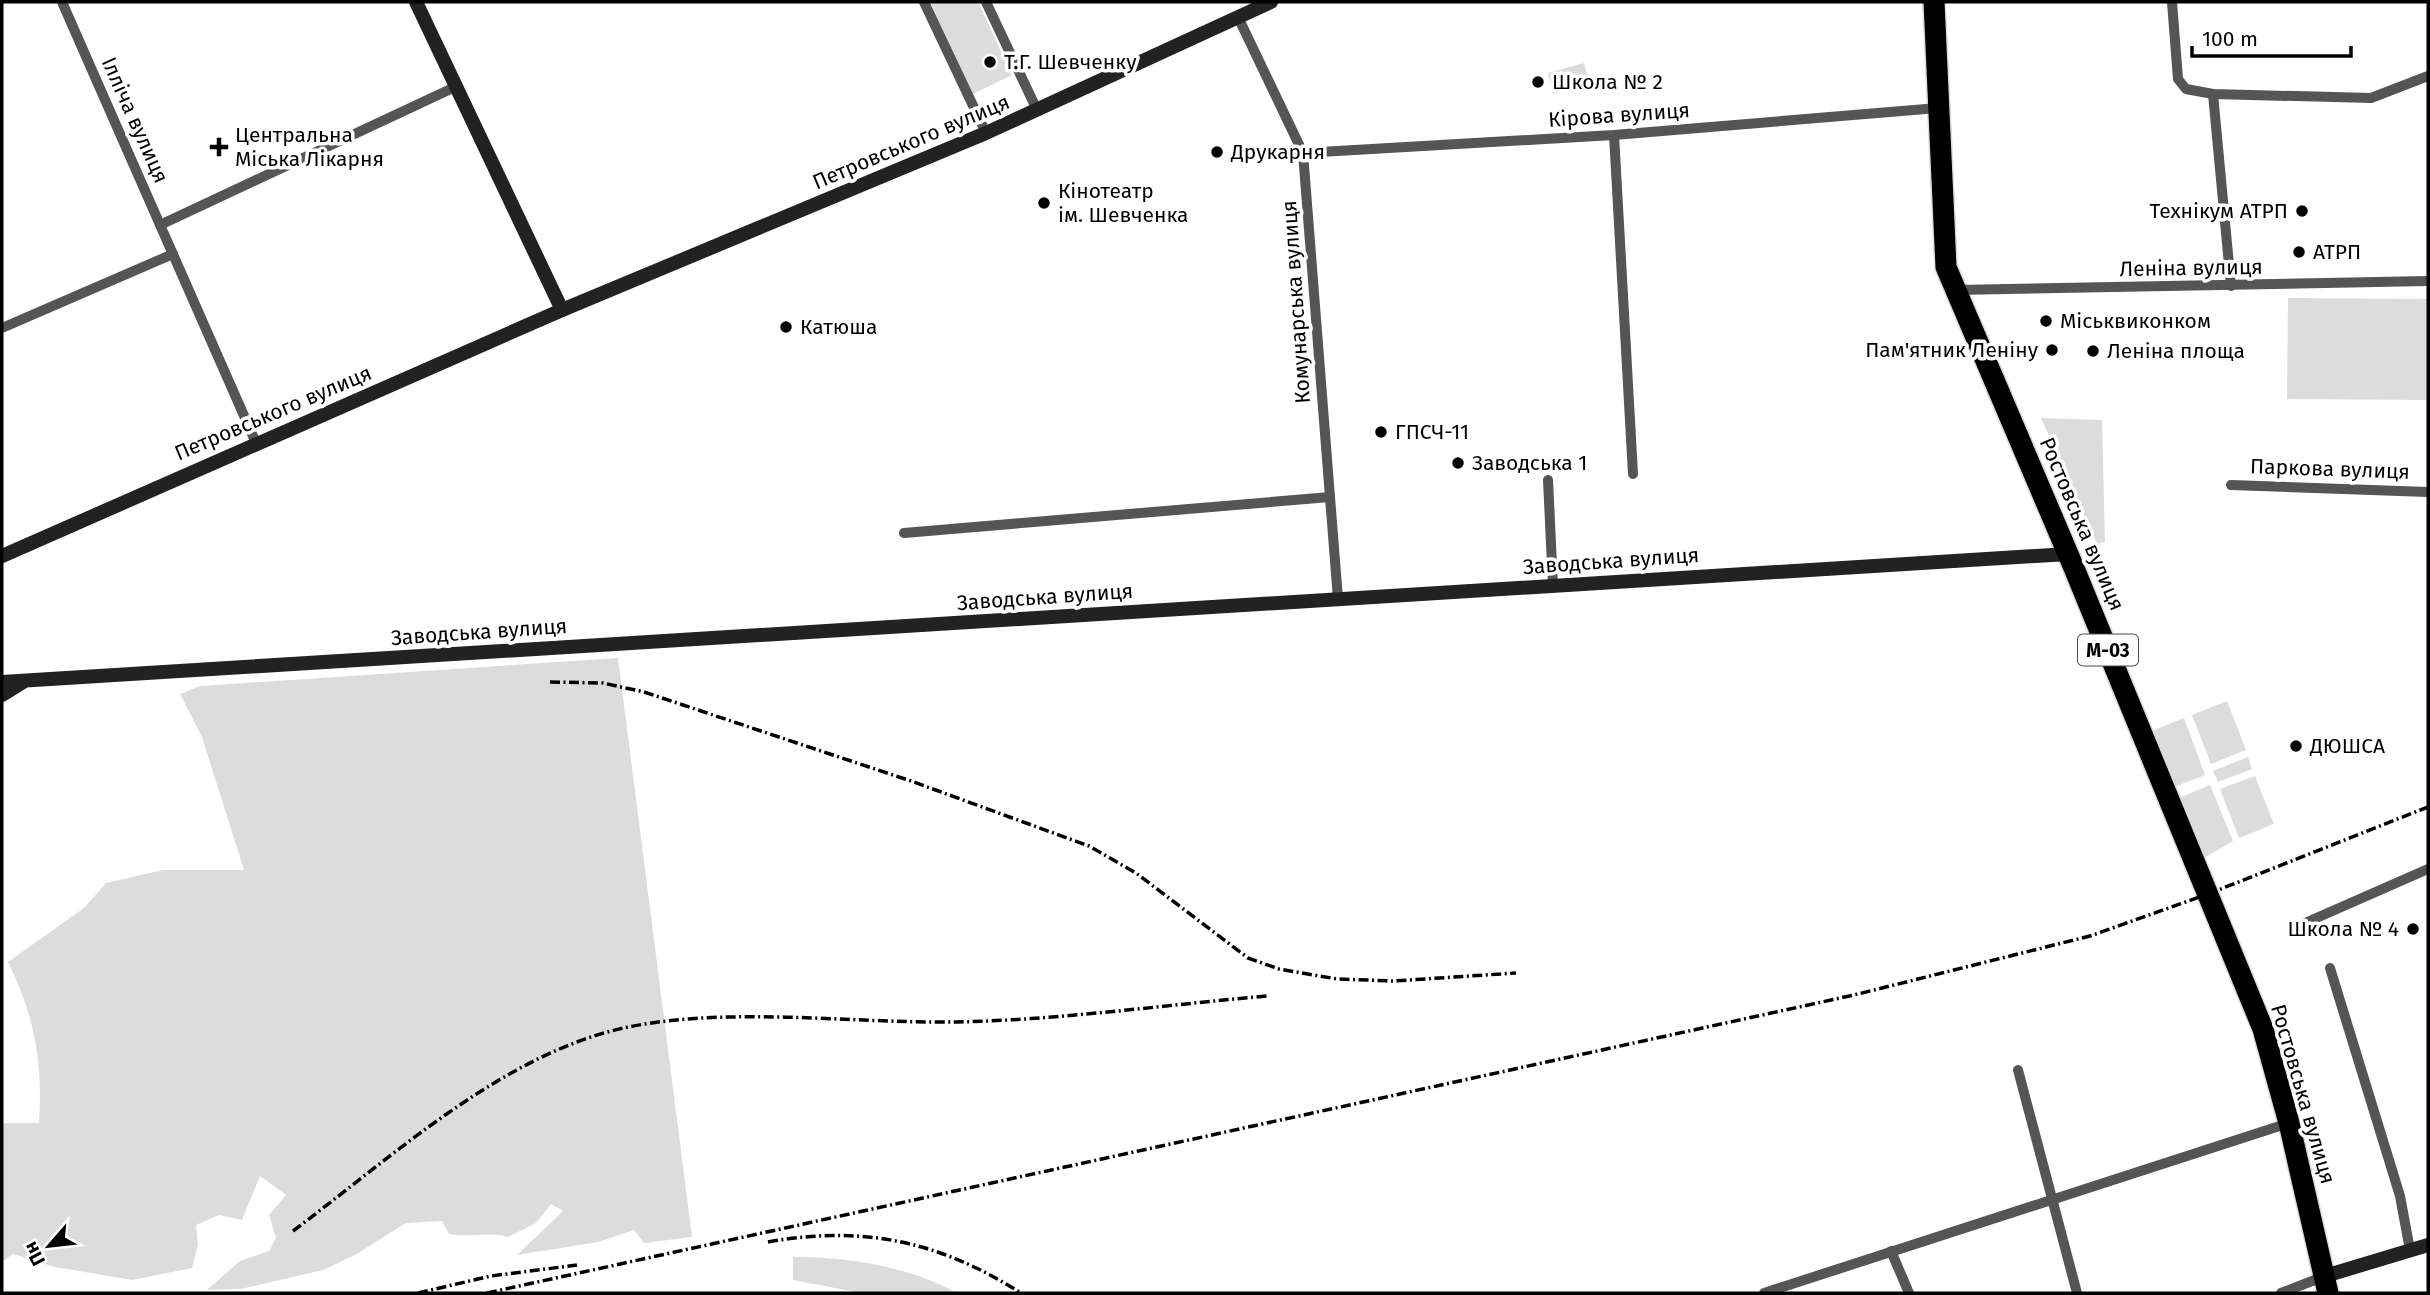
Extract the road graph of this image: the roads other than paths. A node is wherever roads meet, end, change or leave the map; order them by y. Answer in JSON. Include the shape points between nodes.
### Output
{"nodes":[{"id":1,"x":62,"y":2,"type":"edge"},
{"id":2,"x":416,"y":2,"type":"edge"},
{"id":3,"x":924,"y":2,"type":"edge"},
{"id":4,"x":986,"y":2,"type":"edge"},
{"id":5,"x":1271,"y":2,"type":"edge"},
{"id":6,"x":1934,"y":2,"type":"edge"},
{"id":7,"x":2172,"y":2,"type":"edge"},
{"id":8,"x":1238,"y":16,"type":"junction"},
{"id":9,"x":2428,"y":76,"type":"edge"},
{"id":10,"x":455,"y":87,"type":"junction"},
{"id":11,"x":2213,"y":94,"type":"junction"},
{"id":12,"x":1938,"y":108,"type":"junction"},
{"id":13,"x":1037,"y":110,"type":"junction"},
{"id":14,"x":986,"y":134,"type":"junction"},
{"id":15,"x":1614,"y":135,"type":"junction"},
{"id":16,"x":1303,"y":153,"type":"junction"},
{"id":17,"x":160,"y":225,"type":"junction"},
{"id":18,"x":173,"y":254,"type":"junction"},
{"id":19,"x":2428,"y":281,"type":"edge"},
{"id":20,"x":2231,"y":286,"type":"junction"},
{"id":21,"x":1956,"y":290,"type":"junction"},
{"id":22,"x":562,"y":310,"type":"junction"},
{"id":23,"x":2,"y":328,"type":"edge"},
{"id":24,"x":256,"y":443,"type":"junction"},
{"id":25,"x":1633,"y":474,"type":"dead end"},
{"id":26,"x":1548,"y":480,"type":"dead end"},
{"id":27,"x":2231,"y":485,"type":"dead end"},
{"id":28,"x":2428,"y":492,"type":"edge"},
{"id":29,"x":1330,"y":497,"type":"junction"},
{"id":30,"x":904,"y":533,"type":"dead end"},
{"id":31,"x":2068,"y":554,"type":"junction"},
{"id":32,"x":2,"y":556,"type":"edge"},
{"id":33,"x":1553,"y":586,"type":"junction"},
{"id":34,"x":1338,"y":599,"type":"junction"},
{"id":35,"x":24,"y":681,"type":"junction"},
{"id":36,"x":2,"y":682,"type":"edge"},
{"id":37,"x":2,"y":695,"type":"edge"},
{"id":38,"x":2428,"y":869,"type":"edge"},
{"id":39,"x":2305,"y":923,"type":"dead end"},
{"id":40,"x":2330,"y":968,"type":"dead end"},
{"id":41,"x":2018,"y":1070,"type":"dead end"},
{"id":42,"x":2289,"y":1123,"type":"junction"},
{"id":43,"x":2052,"y":1200,"type":"junction"},
{"id":44,"x":2428,"y":1245,"type":"edge"},
{"id":45,"x":2410,"y":1250,"type":"junction"},
{"id":46,"x":1891,"y":1251,"type":"junction"},
{"id":47,"x":2327,"y":1285,"type":"edge"},
{"id":48,"x":1766,"y":1293,"type":"edge"},
{"id":49,"x":1909,"y":1293,"type":"edge"},
{"id":50,"x":2077,"y":1293,"type":"edge"},
{"id":51,"x":2281,"y":1293,"type":"edge"}],
"edges":[{"from":1,"to":17,"type":"street","name":"Ілліча вулиця"},
{"from":2,"to":10,"type":"main road"},
{"from":3,"to":14,"type":"street"},
{"from":4,"to":13,"type":"street"},
{"from":5,"to":8,"type":"main road","name":"Петровського вулиця"},
{"from":6,"to":12,"type":"highway","name":"Ростовська вулиця","number":"М-03"},
{"from":7,"to":11,"type":"street","via":[[2178,79],[2186,89]]},
{"from":8,"to":13,"type":"main road","name":"Петровського вулиця"},
{"from":8,"to":16,"type":"street","name":"Комунарська вулиця"},
{"from":9,"to":11,"type":"street","via":[[2371,98]]},
{"from":10,"to":17,"type":"street"},
{"from":10,"to":22,"type":"main road"},
{"from":11,"to":20,"type":"street"},
{"from":12,"to":15,"type":"street","name":"Кірова вулиця"},
{"from":12,"to":21,"type":"highway","name":"Ростовська вулиця","number":"М-03","via":[[1946,267]]},
{"from":13,"to":14,"type":"main road","name":"Петровського вулиця"},
{"from":14,"to":22,"type":"main road","name":"Петровського вулиця"},
{"from":15,"to":16,"type":"street","name":"Кірова вулиця"},
{"from":15,"to":25,"type":"street"},
{"from":16,"to":29,"type":"street","name":"Комунарська вулиця"},
{"from":17,"to":18,"type":"street","name":"Ілліча вулиця"},
{"from":18,"to":23,"type":"street"},
{"from":18,"to":24,"type":"street","name":"Ілліча вулиця"},
{"from":19,"to":20,"type":"street","name":"Леніна вулиця"},
{"from":20,"to":21,"type":"street","name":"Леніна вулиця"},
{"from":21,"to":31,"type":"highway","name":"Ростовська вулиця","number":"М-03"},
{"from":22,"to":24,"type":"main road","name":"Петровського вулиця"},
{"from":24,"to":32,"type":"main road","name":"Петровського вулиця"},
{"from":26,"to":33,"type":"street"},
{"from":27,"to":28,"type":"street","name":"Паркова вулиця"},
{"from":29,"to":30,"type":"street"},
{"from":29,"to":34,"type":"street","name":"Комунарська вулиця"},
{"from":31,"to":33,"type":"main road","name":"Заводська вулиця"},
{"from":31,"to":42,"type":"highway","name":"Ростовська вулиця","number":"М-03","via":[[2263,1029]]},
{"from":33,"to":34,"type":"main road","name":"Заводська вулиця"},
{"from":34,"to":35,"type":"main road","name":"Заводська вулиця"},
{"from":35,"to":36,"type":"main road","name":"Заводська вулиця"},
{"from":35,"to":37,"type":"main road"},
{"from":38,"to":39,"type":"street"},
{"from":40,"to":45,"type":"street","via":[[2396,1184]]},
{"from":41,"to":43,"type":"street"},
{"from":42,"to":43,"type":"street"},
{"from":42,"to":47,"type":"highway","name":"Ростовська вулиця","number":"М-03"},
{"from":43,"to":46,"type":"street"},
{"from":43,"to":50,"type":"street"},
{"from":44,"to":45,"type":"main road"},
{"from":45,"to":47,"type":"main road"},
{"from":46,"to":48,"type":"street"},
{"from":46,"to":49,"type":"street"},
{"from":47,"to":51,"type":"street"}]}
